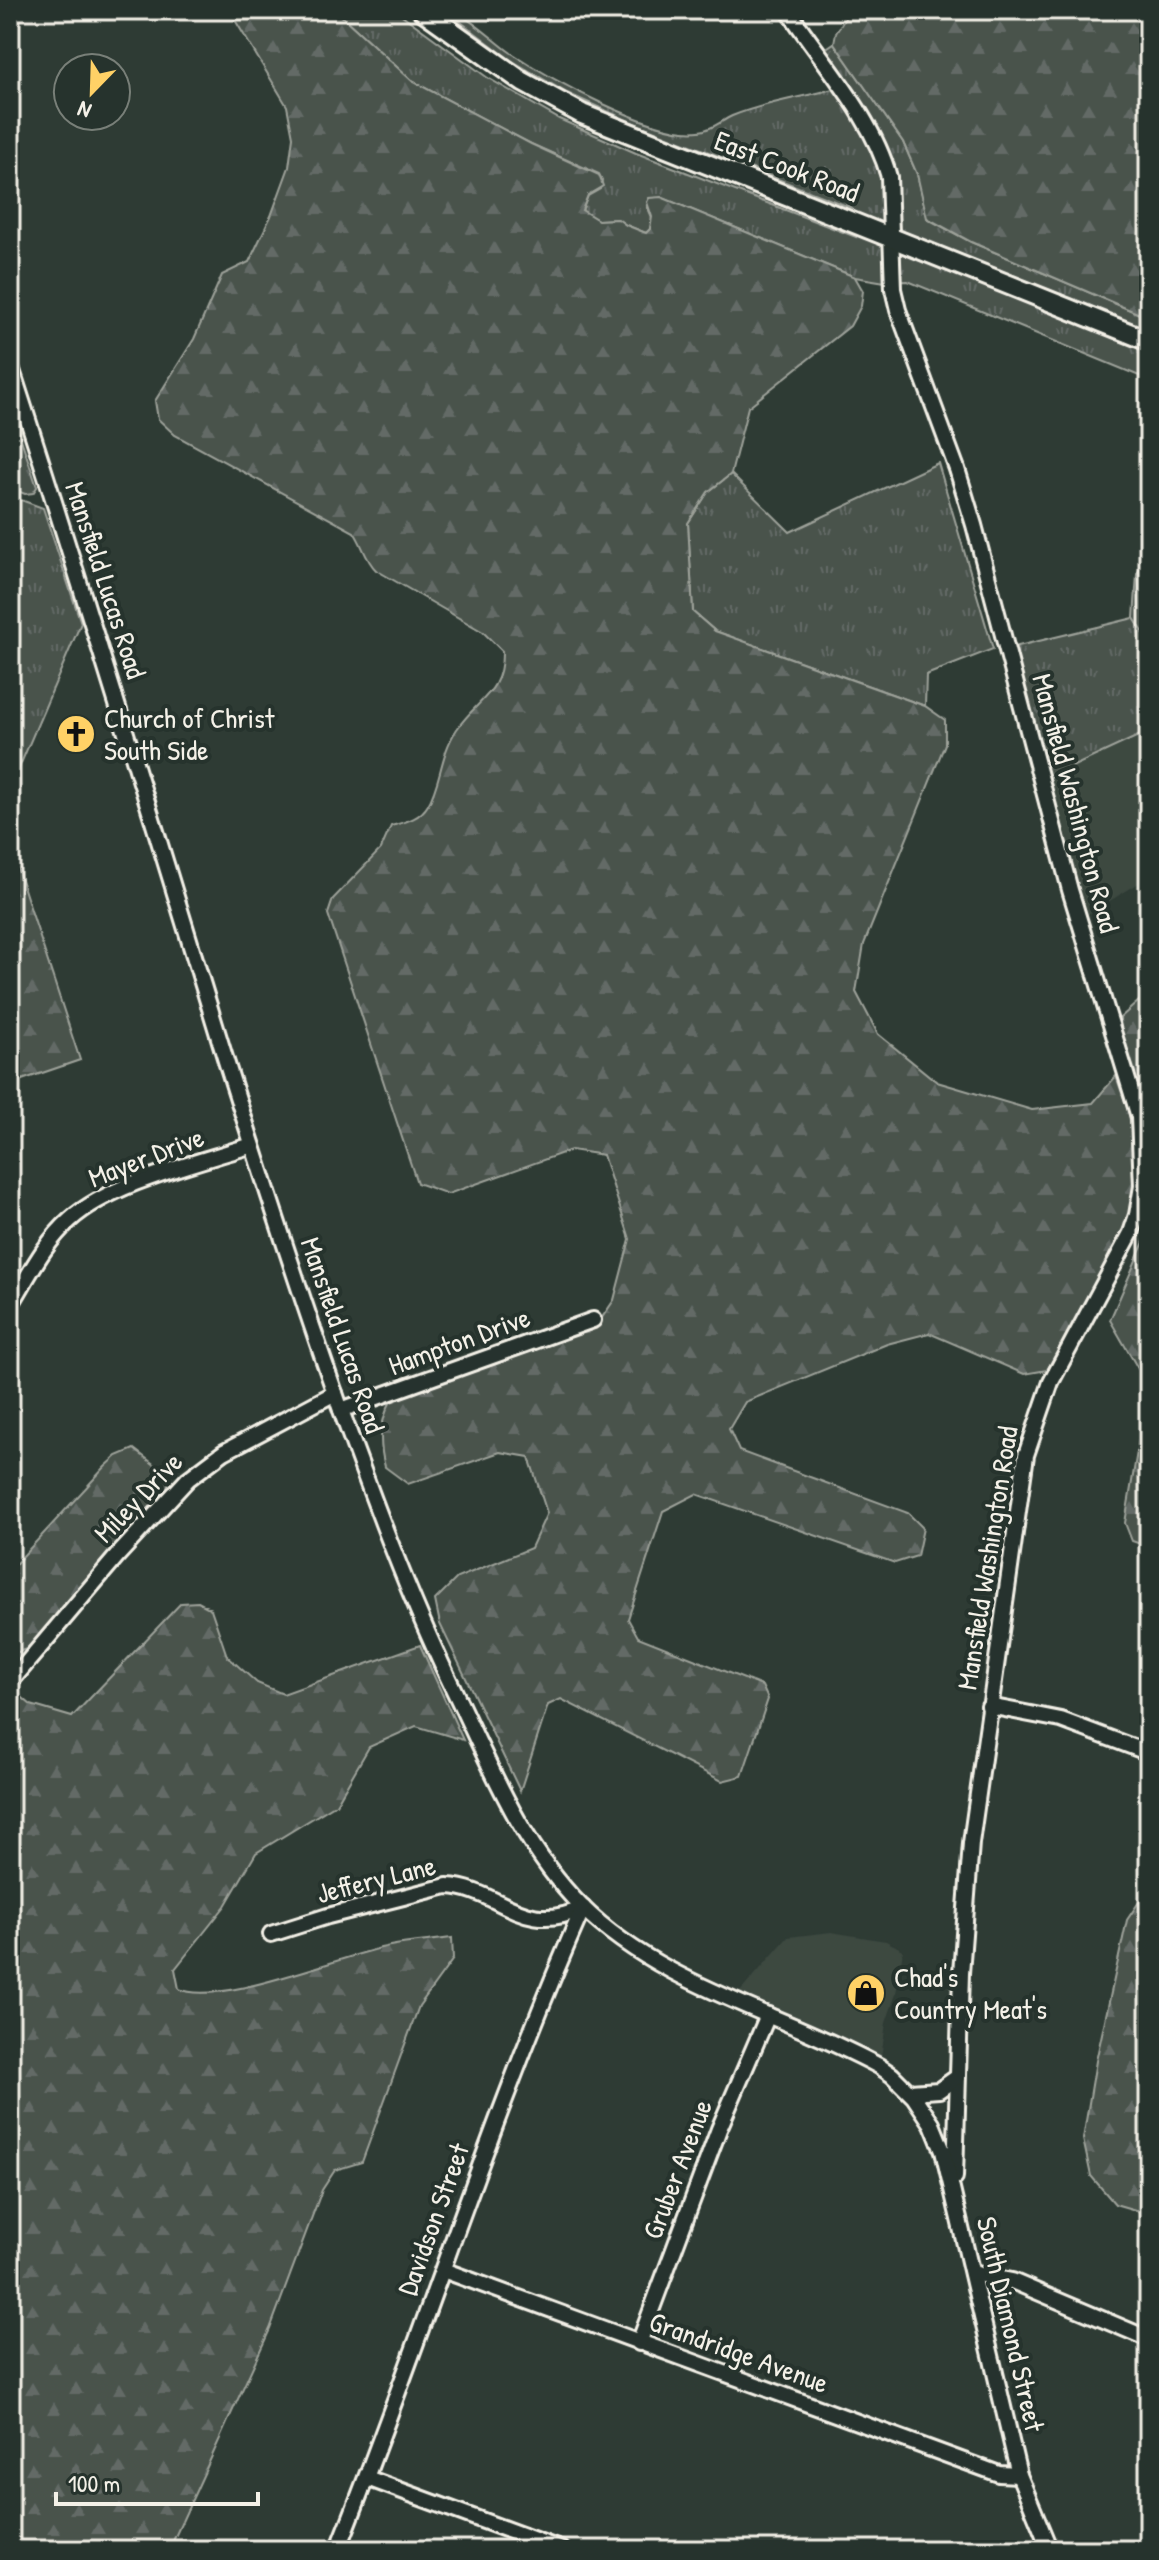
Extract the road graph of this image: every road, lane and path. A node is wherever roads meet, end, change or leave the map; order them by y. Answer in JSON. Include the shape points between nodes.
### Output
{"nodes":[{"id":1,"x":422,"y":10,"type":"edge"},
{"id":2,"x":788,"y":10,"type":"edge"},
{"id":3,"x":893,"y":238,"type":"junction"},
{"id":4,"x":1149,"y":341,"type":"edge"},
{"id":5,"x":10,"y":364,"type":"edge"},
{"id":6,"x":1144,"y":1116,"type":"edge"},
{"id":7,"x":252,"y":1145,"type":"junction"},
{"id":8,"x":10,"y":1306,"type":"edge"},
{"id":9,"x":593,"y":1320,"type":"dead end"},
{"id":10,"x":335,"y":1393,"type":"junction"},
{"id":11,"x":341,"y":1410,"type":"junction"},
{"id":12,"x":13,"y":1679,"type":"dead end"},
{"id":13,"x":989,"y":1706,"type":"junction"},
{"id":14,"x":1149,"y":1753,"type":"edge"},
{"id":15,"x":583,"y":1908,"type":"junction"},
{"id":16,"x":271,"y":1934,"type":"dead end"},
{"id":17,"x":768,"y":2015,"type":"junction"},
{"id":18,"x":956,"y":2078,"type":"junction"},
{"id":19,"x":910,"y":2092,"type":"junction"},
{"id":20,"x":924,"y":2110,"type":"joint"},
{"id":21,"x":955,"y":2195,"type":"junction"},
{"id":22,"x":443,"y":2270,"type":"junction"},
{"id":23,"x":972,"y":2273,"type":"junction"},
{"id":24,"x":1149,"y":2339,"type":"edge"},
{"id":25,"x":639,"y":2343,"type":"junction"},
{"id":26,"x":1019,"y":2475,"type":"junction"},
{"id":27,"x":367,"y":2478,"type":"junction"},
{"id":28,"x":338,"y":2550,"type":"edge"},
{"id":29,"x":562,"y":2550,"type":"edge"},
{"id":30,"x":1050,"y":2550,"type":"edge"}],
"edges":[{"from":1,"to":3,"type":"main road","name":"East Cook Road","via":[[523,82],[582,114]]},
{"from":2,"to":3,"type":"street","name":"Mansfield Washington Road","via":[[885,160]]},
{"from":3,"to":4,"type":"main road","name":"East Cook Road"},
{"from":3,"to":6,"type":"street","name":"Mansfield Washington Road","via":[[898,310],[974,525],[1070,890]]},
{"from":5,"to":7,"type":"street","name":"Mansfield Lucas Road"},
{"from":6,"to":13,"type":"street","name":"Mansfield Washington Road","via":[[1137,1215],[1123,1251],[1051,1382],[1032,1432]]},
{"from":7,"to":8,"type":"street","name":"Mayer Drive","via":[[114,1192],[83,1210],[57,1233]]},
{"from":7,"to":10,"type":"street","name":"Mansfield Lucas Road"},
{"from":9,"to":11,"type":"street","name":"Hampton Drive"},
{"from":10,"to":11,"type":"street","name":"Mansfield Lucas Road"},
{"from":10,"to":12,"type":"street","name":"Miley Drive","via":[[224,1452],[188,1479]]},
{"from":11,"to":15,"type":"street","name":"Mansfield Lucas Road","via":[[400,1570],[475,1733],[528,1836]]},
{"from":13,"to":14,"type":"street","via":[[1061,1720]]},
{"from":13,"to":18,"type":"street","name":"Mansfield Washington Road","via":[[966,1903]]},
{"from":15,"to":16,"type":"street","name":"Jeffery Lane","via":[[565,1916],[529,1915],[447,1886]]},
{"from":15,"to":17,"type":"street","name":"Mansfield Lucas Road","via":[[666,1966]]},
{"from":15,"to":22,"type":"street","name":"Davidson Street","via":[[491,2133]]},
{"from":17,"to":19,"type":"street","name":"Mansfield Lucas Road","via":[[871,2062]]},
{"from":17,"to":25,"type":"street","name":"Gruber Avenue"},
{"from":18,"to":19,"type":"street","via":[[939,2090]]},
{"from":18,"to":21,"type":"street","name":"Mansfield Washington Road"},
{"from":19,"to":20,"type":"street","name":"Mansfield Lucas Road"},
{"from":20,"to":21,"type":"street","name":"South Diamond Street"},
{"from":21,"to":23,"type":"street","name":"South Diamond Street"},
{"from":22,"to":25,"type":"street","name":"Grandridge Avenue"},
{"from":22,"to":27,"type":"street","name":"Davidson Street"},
{"from":23,"to":24,"type":"street","via":[[1012,2281]]},
{"from":23,"to":26,"type":"street","name":"South Diamond Street"},
{"from":25,"to":26,"type":"street","name":"Grandridge Avenue","via":[[999,2474]]},
{"from":26,"to":30,"type":"street","name":"South Diamond Street"},
{"from":27,"to":28,"type":"street","name":"Davidson Street"},
{"from":27,"to":29,"type":"street"}]}
